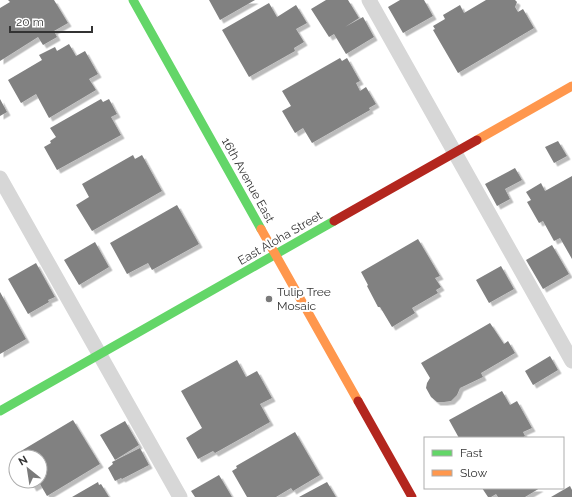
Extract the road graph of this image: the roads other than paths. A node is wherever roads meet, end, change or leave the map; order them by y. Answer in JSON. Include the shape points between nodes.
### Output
{"nodes":[{"id":1,"x":133,"y":0,"type":"edge"},
{"id":2,"x":369,"y":0,"type":"edge"},
{"id":3,"x":572,"y":86,"type":"edge"},
{"id":4,"x":455,"y":152,"type":"junction"},
{"id":5,"x":0,"y":178,"type":"edge"},
{"id":6,"x":276,"y":254,"type":"junction"},
{"id":7,"x":99,"y":354,"type":"junction"},
{"id":8,"x":572,"y":361,"type":"edge"},
{"id":9,"x":0,"y":411,"type":"edge"},
{"id":10,"x":180,"y":497,"type":"edge"},
{"id":11,"x":412,"y":497,"type":"edge"}],
"edges":[{"from":1,"to":6,"type":"street","name":"16th Avenue East"},
{"from":2,"to":4,"type":"lane"},
{"from":3,"to":4,"type":"street","name":"East Aloha Street"},
{"from":4,"to":6,"type":"street","name":"East Aloha Street"},
{"from":4,"to":8,"type":"lane"},
{"from":5,"to":7,"type":"lane"},
{"from":6,"to":7,"type":"street","name":"East Aloha Street"},
{"from":6,"to":11,"type":"street","name":"16th Avenue East"},
{"from":7,"to":9,"type":"street","name":"East Aloha Street"},
{"from":7,"to":10,"type":"lane"}]}
